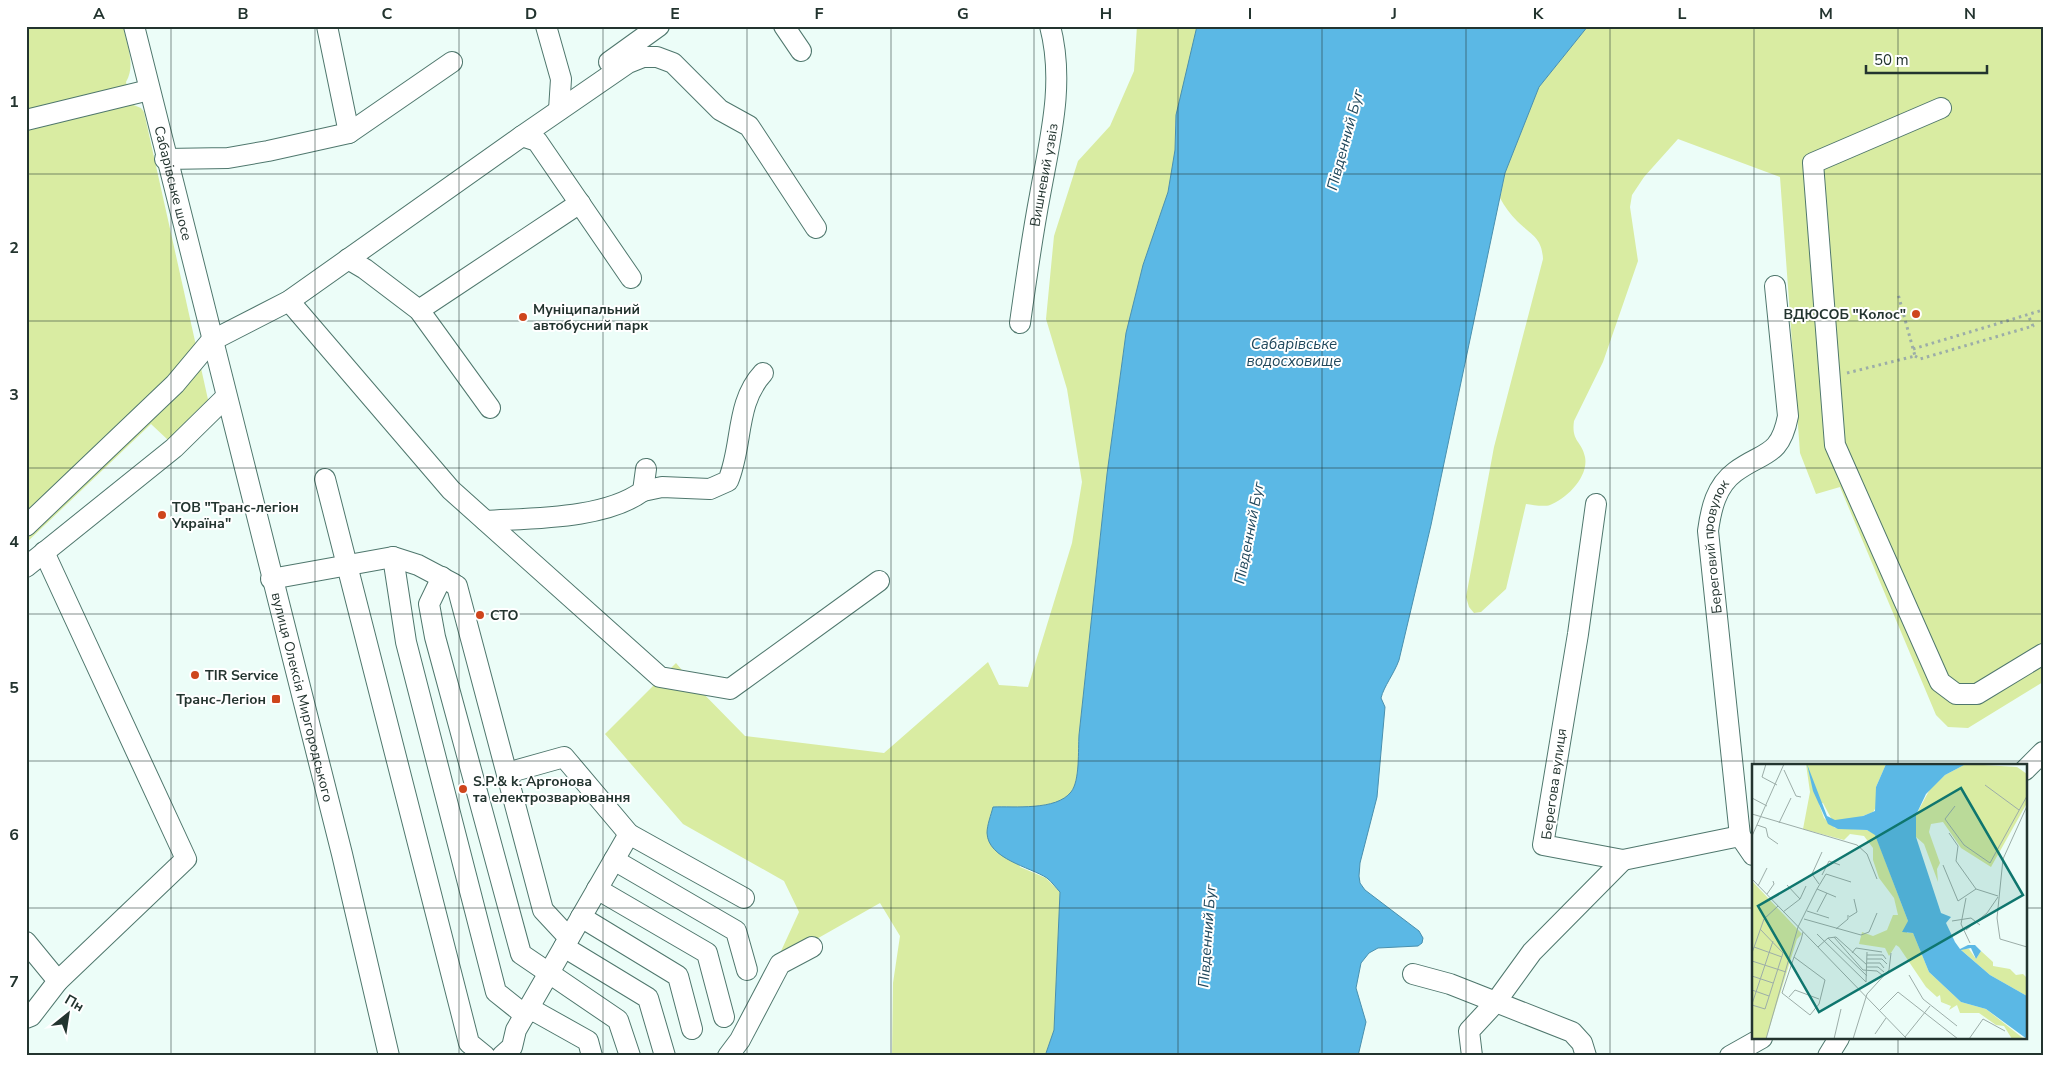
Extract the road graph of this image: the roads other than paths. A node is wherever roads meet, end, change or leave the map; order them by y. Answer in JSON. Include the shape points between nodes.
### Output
{"nodes":[{"id":1,"x":134,"y":26,"type":"edge"},
{"id":2,"x":326,"y":26,"type":"edge"},
{"id":3,"x":546,"y":26,"type":"edge"},
{"id":4,"x":659,"y":26,"type":"edge"},
{"id":5,"x":784,"y":26,"type":"edge"},
{"id":6,"x":1050,"y":26,"type":"edge"},
{"id":7,"x":801,"y":51,"type":"dead end"},
{"id":8,"x":452,"y":62,"type":"dead end"},
{"id":9,"x":149,"y":90,"type":"junction"},
{"id":10,"x":1941,"y":108,"type":"dead end"},
{"id":11,"x":558,"y":110,"type":"junction"},
{"id":12,"x":26,"y":120,"type":"edge"},
{"id":13,"x":349,"y":133,"type":"junction"},
{"id":14,"x":522,"y":136,"type":"junction"},
{"id":15,"x":166,"y":159,"type":"junction"},
{"id":16,"x":580,"y":203,"type":"junction"},
{"id":17,"x":816,"y":228,"type":"dead end"},
{"id":18,"x":348,"y":259,"type":"junction"},
{"id":19,"x":631,"y":278,"type":"dead end"},
{"id":20,"x":1775,"y":286,"type":"dead end"},
{"id":21,"x":290,"y":300,"type":"junction"},
{"id":22,"x":419,"y":310,"type":"junction"},
{"id":23,"x":1020,"y":322,"type":"dead end"},
{"id":24,"x":211,"y":341,"type":"junction"},
{"id":25,"x":763,"y":373,"type":"dead end"},
{"id":26,"x":226,"y":398,"type":"junction"},
{"id":27,"x":490,"y":408,"type":"dead end"},
{"id":28,"x":646,"y":469,"type":"dead end"},
{"id":29,"x":325,"y":479,"type":"dead end"},
{"id":30,"x":643,"y":491,"type":"junction"},
{"id":31,"x":1596,"y":504,"type":"dead end"},
{"id":32,"x":486,"y":521,"type":"junction"},
{"id":33,"x":26,"y":526,"type":"edge"},
{"id":34,"x":44,"y":552,"type":"junction"},
{"id":35,"x":393,"y":557,"type":"junction"},
{"id":36,"x":348,"y":565,"type":"junction"},
{"id":37,"x":26,"y":567,"type":"edge"},
{"id":38,"x":272,"y":579,"type":"junction"},
{"id":39,"x":879,"y":581,"type":"dead end"},
{"id":40,"x":456,"y":585,"type":"junction"},
{"id":41,"x":2043,"y":654,"type":"edge"},
{"id":42,"x":2043,"y":752,"type":"edge"},
{"id":43,"x":2026,"y":769,"type":"edge"},
{"id":44,"x":507,"y":773,"type":"junction"},
{"id":45,"x":629,"y":834,"type":"junction"},
{"id":46,"x":1740,"y":836,"type":"junction"},
{"id":47,"x":1752,"y":854,"type":"edge"},
{"id":48,"x":614,"y":860,"type":"junction"},
{"id":49,"x":1624,"y":860,"type":"junction"},
{"id":50,"x":597,"y":889,"type":"junction"},
{"id":51,"x":744,"y":898,"type":"dead end"},
{"id":52,"x":580,"y":918,"type":"junction"},
{"id":53,"x":26,"y":942,"type":"edge"},
{"id":54,"x":566,"y":942,"type":"junction"},
{"id":55,"x":812,"y":947,"type":"dead end"},
{"id":56,"x":747,"y":970,"type":"dead end"},
{"id":57,"x":549,"y":973,"type":"junction"},
{"id":58,"x":1413,"y":974,"type":"dead end"},
{"id":59,"x":58,"y":981,"type":"junction"},
{"id":60,"x":1495,"y":1003,"type":"junction"},
{"id":61,"x":527,"y":1011,"type":"junction"},
{"id":62,"x":724,"y":1017,"type":"dead end"},
{"id":63,"x":26,"y":1018,"type":"edge"},
{"id":64,"x":692,"y":1029,"type":"dead end"},
{"id":65,"x":1758,"y":1040,"type":"edge"},
{"id":66,"x":1838,"y":1040,"type":"edge"},
{"id":67,"x":389,"y":1056,"type":"edge"},
{"id":68,"x":485,"y":1056,"type":"edge"},
{"id":69,"x":502,"y":1056,"type":"edge"},
{"id":70,"x":592,"y":1056,"type":"edge"},
{"id":71,"x":630,"y":1056,"type":"edge"},
{"id":72,"x":665,"y":1056,"type":"edge"},
{"id":73,"x":728,"y":1056,"type":"edge"},
{"id":74,"x":1472,"y":1056,"type":"edge"},
{"id":75,"x":1586,"y":1056,"type":"edge"},
{"id":76,"x":1730,"y":1056,"type":"edge"},
{"id":77,"x":1828,"y":1056,"type":"edge"}],
"edges":[{"from":1,"to":9,"type":"street","name":"Сабарівське шосе"},
{"from":2,"to":13,"type":"street"},
{"from":3,"to":11,"type":"street","via":[[561,79]]},
{"from":4,"to":11,"type":"street","via":[[583,81]]},
{"from":5,"to":7,"type":"street"},
{"from":6,"to":23,"type":"street","name":"Вишневий узвіз","via":[[1057,61],[1055,108]]},
{"from":8,"to":13,"type":"street"},
{"from":9,"to":12,"type":"street"},
{"from":9,"to":15,"type":"street","name":"Сабарівське шосе"},
{"from":10,"to":41,"type":"street","via":[[1813,163],[1835,445],[1940,682],[1956,694],[1977,694]]},
{"from":11,"to":14,"type":"street"},
{"from":11,"to":17,"type":"street","via":[[628,62],[657,57],[673,63],[720,110],[749,126]]},
{"from":13,"to":15,"type":"street","via":[[228,158]]},
{"from":14,"to":16,"type":"street","via":[[537,141]]},
{"from":14,"to":18,"type":"street"},
{"from":15,"to":24,"type":"street","name":"Сабарівське шосе"},
{"from":16,"to":19,"type":"street"},
{"from":16,"to":22,"type":"street"},
{"from":18,"to":21,"type":"street"},
{"from":18,"to":22,"type":"street"},
{"from":20,"to":46,"type":"street","name":"Береговий провулок","via":[[1788,416],[1786,426],[1768,454],[1735,472],[1724,483],[1712,506],[1708,531]]},
{"from":21,"to":24,"type":"street"},
{"from":21,"to":32,"type":"street","via":[[451,490]]},
{"from":22,"to":27,"type":"street"},
{"from":24,"to":26,"type":"street","name":"вулиця Олексія Миргородського"},
{"from":24,"to":33,"type":"street","via":[[176,384]]},
{"from":25,"to":30,"type":"street","via":[[744,406],[728,481],[710,489],[662,487]]},
{"from":26,"to":34,"type":"street","via":[[174,448]]},
{"from":26,"to":38,"type":"street","name":"вулиця Олексія Миргородського"},
{"from":28,"to":30,"type":"street"},
{"from":29,"to":36,"type":"street"},
{"from":30,"to":32,"type":"street","via":[[631,500],[578,514]]},
{"from":31,"to":49,"type":"street","name":"Берегова вулиця","via":[[1543,845]]},
{"from":32,"to":39,"type":"street","via":[[660,677],[730,688]]},
{"from":34,"to":37,"type":"street"},
{"from":34,"to":59,"type":"street","via":[[186,859]]},
{"from":35,"to":36,"type":"street"},
{"from":35,"to":40,"type":"street","via":[[418,564]]},
{"from":35,"to":61,"type":"street","via":[[406,642],[496,992]]},
{"from":36,"to":38,"type":"street"},
{"from":36,"to":68,"type":"street","via":[[469,1043]]},
{"from":38,"to":67,"type":"street","name":"вулиця Олексія Миргородського"},
{"from":40,"to":44,"type":"street"},
{"from":40,"to":57,"type":"street","via":[[429,604],[435,637],[521,954]]},
{"from":42,"to":43,"type":"street"},
{"from":44,"to":45,"type":"street","via":[[564,757]]},
{"from":44,"to":54,"type":"street","via":[[543,910]]},
{"from":45,"to":48,"type":"street"},
{"from":45,"to":51,"type":"street"},
{"from":46,"to":47,"type":"street"},
{"from":46,"to":49,"type":"street","name":"Берегова вулиця"},
{"from":48,"to":50,"type":"street"},
{"from":48,"to":56,"type":"street","via":[[736,931]]},
{"from":49,"to":60,"type":"street","via":[[1532,952]]},
{"from":50,"to":52,"type":"street"},
{"from":50,"to":62,"type":"street","via":[[707,953]]},
{"from":52,"to":54,"type":"street"},
{"from":52,"to":64,"type":"street","via":[[678,976]]},
{"from":53,"to":59,"type":"street"},
{"from":54,"to":57,"type":"street"},
{"from":54,"to":72,"type":"street","via":[[648,998]]},
{"from":55,"to":73,"type":"street","via":[[780,964],[740,1040]]},
{"from":57,"to":61,"type":"street"},
{"from":57,"to":71,"type":"street","via":[[618,1020]]},
{"from":58,"to":60,"type":"street","via":[[1450,984]]},
{"from":59,"to":63,"type":"street"},
{"from":60,"to":74,"type":"street","via":[[1469,1031]]},
{"from":60,"to":75,"type":"street","via":[[1572,1032],[1582,1043]]},
{"from":61,"to":69,"type":"street","via":[[516,1030],[512,1048]]},
{"from":61,"to":70,"type":"street","via":[[588,1041]]},
{"from":65,"to":76,"type":"street"},
{"from":66,"to":77,"type":"street"}]}
